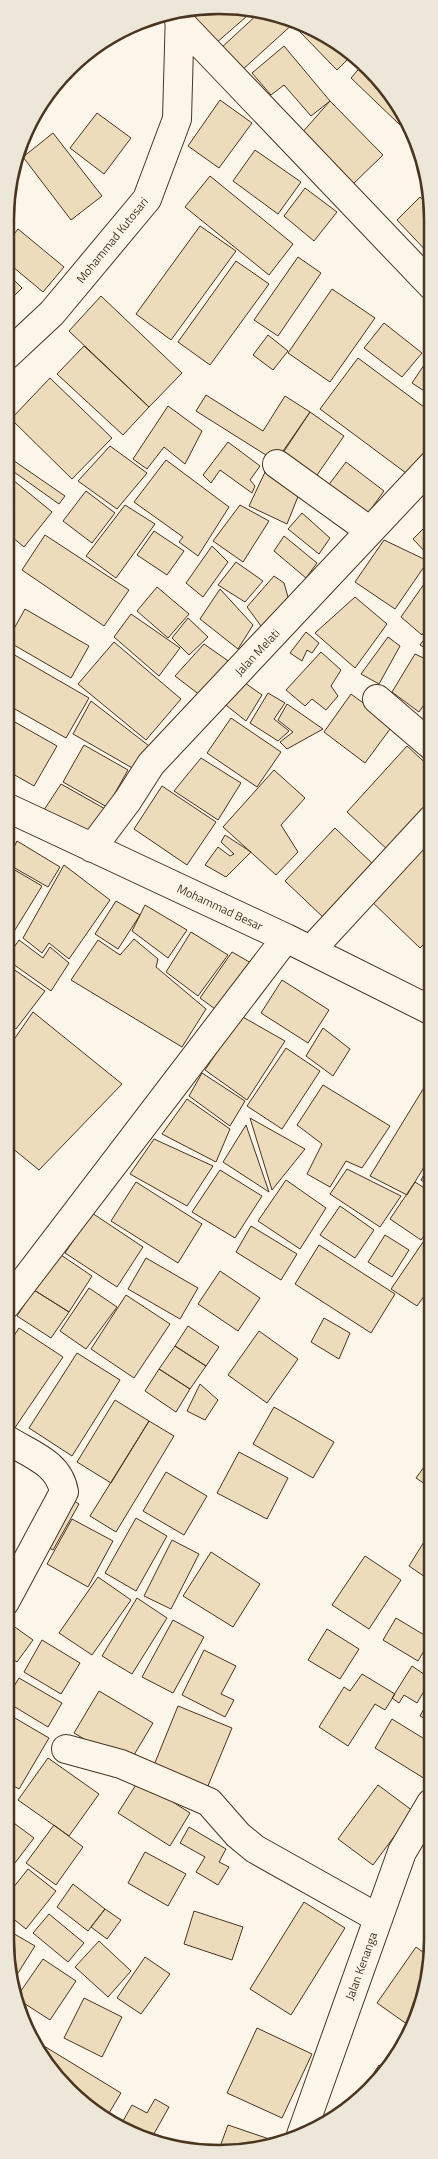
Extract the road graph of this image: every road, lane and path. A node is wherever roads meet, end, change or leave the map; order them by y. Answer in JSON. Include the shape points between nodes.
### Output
{"nodes":[{"id":1,"x":180,"y":18,"type":"edge"},
{"id":2,"x":182,"y":18,"type":"edge"},
{"id":3,"x":424,"y":277,"type":"edge"},
{"id":4,"x":14,"y":348,"type":"edge"},
{"id":5,"x":277,"y":464,"type":"dead end"},
{"id":6,"x":424,"y":474,"type":"edge"},
{"id":7,"x":370,"y":531,"type":"junction"},
{"id":8,"x":378,"y":699,"type":"dead end"},
{"id":9,"x":424,"y":739,"type":"edge"},
{"id":10,"x":14,"y":810,"type":"edge"},
{"id":11,"x":424,"y":828,"type":"edge"},
{"id":12,"x":92,"y":848,"type":"junction"},
{"id":13,"x":286,"y":938,"type":"junction"},
{"id":14,"x":311,"y":950,"type":"junction"},
{"id":15,"x":424,"y":1007,"type":"edge"},
{"id":16,"x":14,"y":1295,"type":"edge"},
{"id":17,"x":14,"y":1444,"type":"edge"},
{"id":18,"x":14,"y":1585,"type":"edge"},
{"id":19,"x":66,"y":1749,"type":"dead end"},
{"id":20,"x":424,"y":1815,"type":"edge"},
{"id":21,"x":378,"y":1918,"type":"junction"},
{"id":22,"x":304,"y":2127,"type":"edge"}],
"edges":[{"from":1,"to":4,"type":"street","name":"Mohammad Kutosari","via":[[177,119],[147,199],[52,313]]},
{"from":2,"to":3,"type":"street"},
{"from":5,"to":7,"type":"street"},
{"from":6,"to":7,"type":"street","name":"Jalan Melati"},
{"from":7,"to":12,"type":"street","name":"Jalan Melati","via":[[151,764]]},
{"from":8,"to":9,"type":"street"},
{"from":10,"to":12,"type":"street","name":"Mohammad Besar"},
{"from":11,"to":14,"type":"street"},
{"from":12,"to":13,"type":"street","name":"Mohammad Besar"},
{"from":13,"to":14,"type":"street","name":"Mohammad Besar"},
{"from":13,"to":16,"type":"street"},
{"from":14,"to":15,"type":"street","name":"Mohammad Besar"},
{"from":17,"to":18,"type":"street","via":[[55,1470],[62,1480],[64,1492]]},
{"from":19,"to":21,"type":"street","via":[[121,1764],[209,1802],[255,1849]]},
{"from":20,"to":21,"type":"street","name":"Jalan Kenanga","via":[[402,1852]]},
{"from":21,"to":22,"type":"street","name":"Jalan Kenanga"}]}
